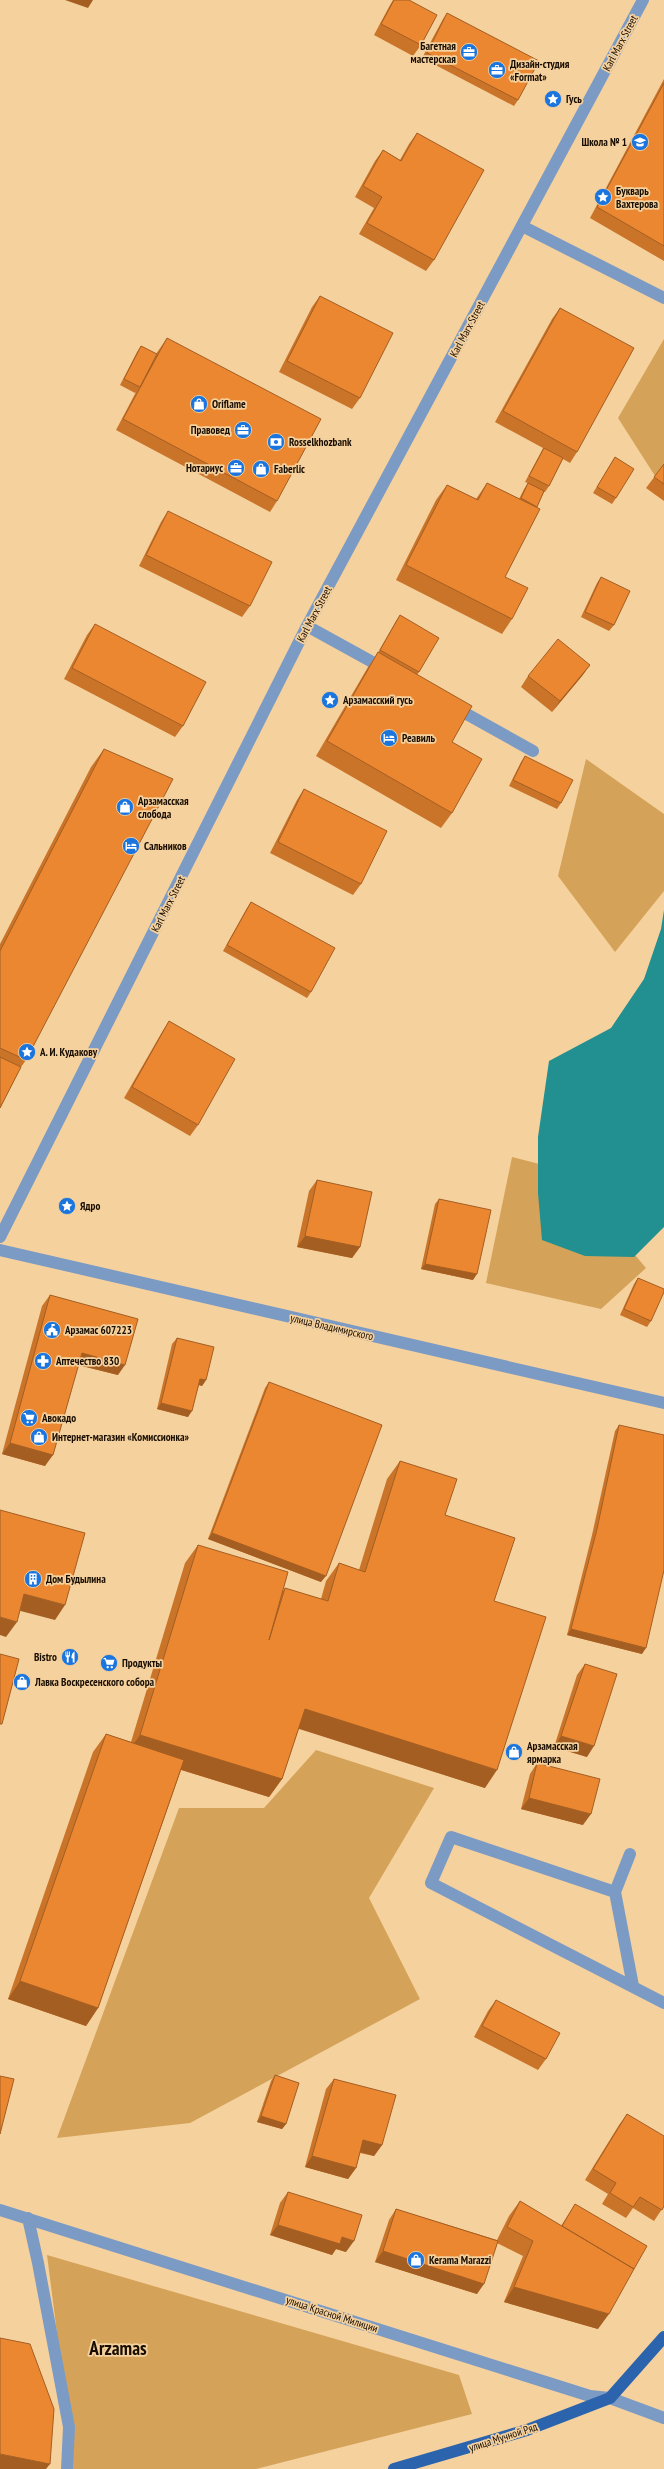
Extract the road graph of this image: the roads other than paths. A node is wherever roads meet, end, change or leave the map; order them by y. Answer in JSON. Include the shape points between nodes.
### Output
{"nodes":[{"id":1,"x":643,"y":0,"type":"edge"},
{"id":2,"x":522,"y":226,"type":"junction"},
{"id":3,"x":664,"y":298,"type":"edge"},
{"id":4,"x":308,"y":626,"type":"junction"},
{"id":5,"x":397,"y":675,"type":"edge"},
{"id":6,"x":445,"y":702,"type":"edge"},
{"id":7,"x":533,"y":751,"type":"dead end"},
{"id":8,"x":0,"y":1237,"type":"edge"},
{"id":9,"x":0,"y":1250,"type":"edge"},
{"id":10,"x":664,"y":1403,"type":"edge"},
{"id":11,"x":630,"y":1854,"type":"dead end"},
{"id":12,"x":615,"y":1892,"type":"junction"},
{"id":13,"x":632,"y":1986,"type":"junction"},
{"id":14,"x":664,"y":2003,"type":"edge"},
{"id":15,"x":0,"y":2210,"type":"edge"},
{"id":16,"x":28,"y":2218,"type":"junction"},
{"id":17,"x":664,"y":2337,"type":"edge"},
{"id":18,"x":610,"y":2398,"type":"junction"},
{"id":19,"x":664,"y":2418,"type":"edge"},
{"id":20,"x":67,"y":2469,"type":"edge"},
{"id":21,"x":394,"y":2469,"type":"edge"}],
"edges":[{"from":1,"to":2,"type":"street","name":"Karl Marx Street"},
{"from":2,"to":3,"type":"street"},
{"from":2,"to":4,"type":"street","name":"Karl Marx Street"},
{"from":4,"to":5,"type":"street"},
{"from":4,"to":8,"type":"street","name":"Karl Marx Street"},
{"from":6,"to":7,"type":"street"},
{"from":9,"to":10,"type":"street","name":"улица Владимирского"},
{"from":11,"to":12,"type":"street"},
{"from":12,"to":13,"type":"street"},
{"from":12,"to":13,"type":"street","via":[[451,1837],[431,1883]]},
{"from":13,"to":14,"type":"street"},
{"from":15,"to":16,"type":"street","name":"улица Красной Милиции"},
{"from":16,"to":18,"type":"street","name":"улица Красной Милиции","via":[[590,2396]]},
{"from":16,"to":20,"type":"street","via":[[69,2427]]},
{"from":17,"to":18,"type":"main road"},
{"from":18,"to":19,"type":"street","name":"улица Красной Милиции"},
{"from":18,"to":21,"type":"main road","name":"улица Мучной Ряд","via":[[527,2430]]}]}
